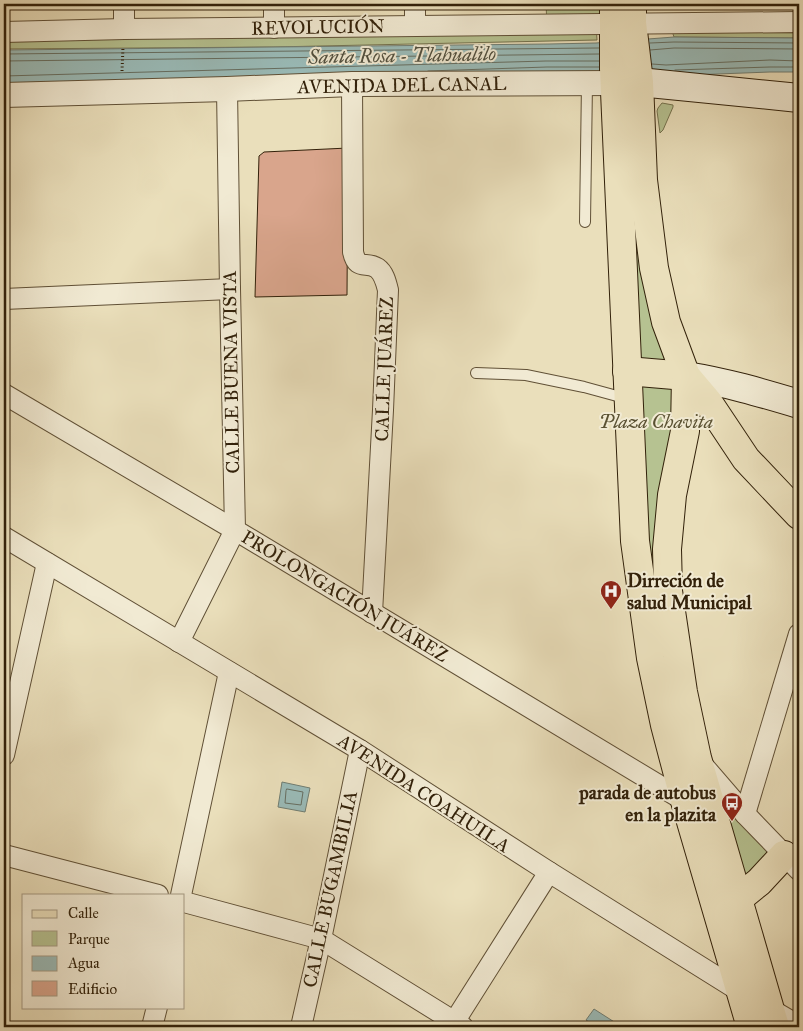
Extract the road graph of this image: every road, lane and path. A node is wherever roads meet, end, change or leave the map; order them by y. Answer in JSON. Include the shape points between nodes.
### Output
{"nodes":[{"id":1,"x":124,"y":4,"type":"edge"},
{"id":2,"x":274,"y":4,"type":"edge"},
{"id":3,"x":416,"y":4,"type":"edge"},
{"id":4,"x":624,"y":22,"type":"edge"},
{"id":5,"x":799,"y":22,"type":"edge"},
{"id":6,"x":415,"y":26,"type":"junction"},
{"id":7,"x":274,"y":28,"type":"junction"},
{"id":8,"x":124,"y":29,"type":"junction"},
{"id":9,"x":4,"y":32,"type":"edge"},
{"id":10,"x":122,"y":57,"type":"dead end"},
{"id":11,"x":627,"y":76,"type":"junction"},
{"id":12,"x":122,"y":79,"type":"dead end"},
{"id":13,"x":587,"y":83,"type":"junction"},
{"id":14,"x":352,"y":84,"type":"junction"},
{"id":15,"x":227,"y":89,"type":"junction"},
{"id":16,"x":4,"y":95,"type":"edge"},
{"id":17,"x":799,"y":98,"type":"edge"},
{"id":18,"x":585,"y":222,"type":"dead end"},
{"id":19,"x":230,"y":289,"type":"junction"},
{"id":20,"x":4,"y":299,"type":"edge"},
{"id":21,"x":628,"y":371,"type":"junction"},
{"id":22,"x":476,"y":373,"type":"dead end"},
{"id":23,"x":686,"y":376,"type":"junction"},
{"id":24,"x":4,"y":394,"type":"edge"},
{"id":25,"x":629,"y":400,"type":"junction"},
{"id":26,"x":799,"y":404,"type":"edge"},
{"id":27,"x":799,"y":515,"type":"edge"},
{"id":28,"x":235,"y":530,"type":"junction"},
{"id":29,"x":4,"y":537,"type":"edge"},
{"id":30,"x":47,"y":563,"type":"junction"},
{"id":31,"x":372,"y":613,"type":"junction"},
{"id":32,"x":799,"y":634,"type":"edge"},
{"id":33,"x":178,"y":642,"type":"junction"},
{"id":34,"x":229,"y":672,"type":"junction"},
{"id":35,"x":665,"y":725,"type":"junction"},
{"id":36,"x":360,"y":750,"type":"junction"},
{"id":37,"x":4,"y":755,"type":"edge"},
{"id":38,"x":696,"y":758,"type":"junction"},
{"id":39,"x":685,"y":801,"type":"junction"},
{"id":40,"x":745,"y":814,"type":"junction"},
{"id":41,"x":4,"y":856,"type":"edge"},
{"id":42,"x":792,"y":863,"type":"edge"},
{"id":43,"x":549,"y":872,"type":"junction"},
{"id":44,"x":154,"y":894,"type":"edge"},
{"id":45,"x":181,"y":894,"type":"edge"},
{"id":46,"x":738,"y":899,"type":"junction"},
{"id":47,"x":185,"y":902,"type":"edge"},
{"id":48,"x":321,"y":939,"type":"junction"},
{"id":49,"x":741,"y":992,"type":"junction"},
{"id":50,"x":156,"y":1008,"type":"edge"},
{"id":51,"x":765,"y":1021,"type":"edge"},
{"id":52,"x":456,"y":1026,"type":"edge"},
{"id":53,"x":799,"y":1026,"type":"edge"},
{"id":54,"x":152,"y":1027,"type":"edge"},
{"id":55,"x":300,"y":1027,"type":"edge"}],
"edges":[{"from":1,"to":8,"type":"street"},
{"from":2,"to":7,"type":"street"},
{"from":3,"to":6,"type":"street"},
{"from":4,"to":5,"type":"street","name":"REVOLUCIÓN"},
{"from":4,"to":6,"type":"street","name":"REVOLUCIÓN"},
{"from":4,"to":11,"type":"main road"},
{"from":6,"to":7,"type":"street","name":"REVOLUCIÓN"},
{"from":7,"to":8,"type":"street","name":"REVOLUCIÓN"},
{"from":8,"to":9,"type":"street","name":"REVOLUCIÓN"},
{"from":10,"to":12,"type":"path"},
{"from":11,"to":13,"type":"street","name":"AVENIDA DEL CANAL"},
{"from":11,"to":17,"type":"main road","name":"AVENIDA DEL CANAL"},
{"from":11,"to":21,"type":"main road"},
{"from":11,"to":23,"type":"main road","via":[[654,268],[666,322]]},
{"from":13,"to":14,"type":"street","name":"AVENIDA DEL CANAL"},
{"from":13,"to":18,"type":"lane"},
{"from":14,"to":15,"type":"street","name":"AVENIDA DEL CANAL"},
{"from":14,"to":31,"type":"street","name":"CALLE JUÁREZ","via":[[354,259],[377,268],[388,290]]},
{"from":15,"to":16,"type":"street","name":"AVENIDA DEL CANAL"},
{"from":15,"to":19,"type":"street","name":"CALLE BUENA VISTA"},
{"from":19,"to":20,"type":"street"},
{"from":19,"to":28,"type":"street","name":"CALLE BUENA VISTA"},
{"from":21,"to":23,"type":"main road"},
{"from":21,"to":25,"type":"main road"},
{"from":22,"to":25,"type":"lane","via":[[526,375]]},
{"from":23,"to":26,"type":"main road","via":[[744,387]]},
{"from":23,"to":27,"type":"main road","via":[[708,402],[746,459]]},
{"from":23,"to":38,"type":"main road","via":[[685,431],[672,496],[666,549],[668,591]]},
{"from":24,"to":28,"type":"street","name":"PROLONGACIÓN JUÁREZ"},
{"from":25,"to":35,"type":"main road","via":[[634,541],[651,658]]},
{"from":28,"to":31,"type":"street","name":"PROLONGACIÓN JUÁREZ"},
{"from":28,"to":33,"type":"street","name":"CALLE BUENA VISTA"},
{"from":29,"to":30,"type":"street","name":"AVENIDA COAHUILA"},
{"from":30,"to":33,"type":"street","name":"AVENIDA COAHUILA"},
{"from":30,"to":37,"type":"street"},
{"from":31,"to":39,"type":"street","name":"PROLONGACIÓN JUÁREZ"},
{"from":32,"to":40,"type":"street"},
{"from":33,"to":34,"type":"street","name":"AVENIDA COAHUILA"},
{"from":34,"to":36,"type":"street","name":"AVENIDA COAHUILA"},
{"from":34,"to":45,"type":"street"},
{"from":35,"to":38,"type":"street"},
{"from":35,"to":39,"type":"main road"},
{"from":36,"to":43,"type":"street","name":"AVENIDA COAHUILA"},
{"from":36,"to":48,"type":"street","name":"CALLE BUGAMBILIA"},
{"from":38,"to":40,"type":"street"},
{"from":38,"to":46,"type":"main road"},
{"from":39,"to":49,"type":"main road"},
{"from":40,"to":42,"type":"street"},
{"from":41,"to":44,"type":"street"},
{"from":42,"to":46,"type":"main road"},
{"from":43,"to":49,"type":"street","name":"AVENIDA COAHUILA"},
{"from":43,"to":52,"type":"street"},
{"from":46,"to":51,"type":"main road"},
{"from":47,"to":48,"type":"street"},
{"from":48,"to":52,"type":"street"},
{"from":48,"to":55,"type":"street","name":"CALLE BUGAMBILIA"},
{"from":49,"to":51,"type":"main road"},
{"from":50,"to":54,"type":"street"},
{"from":51,"to":53,"type":"street"}]}
